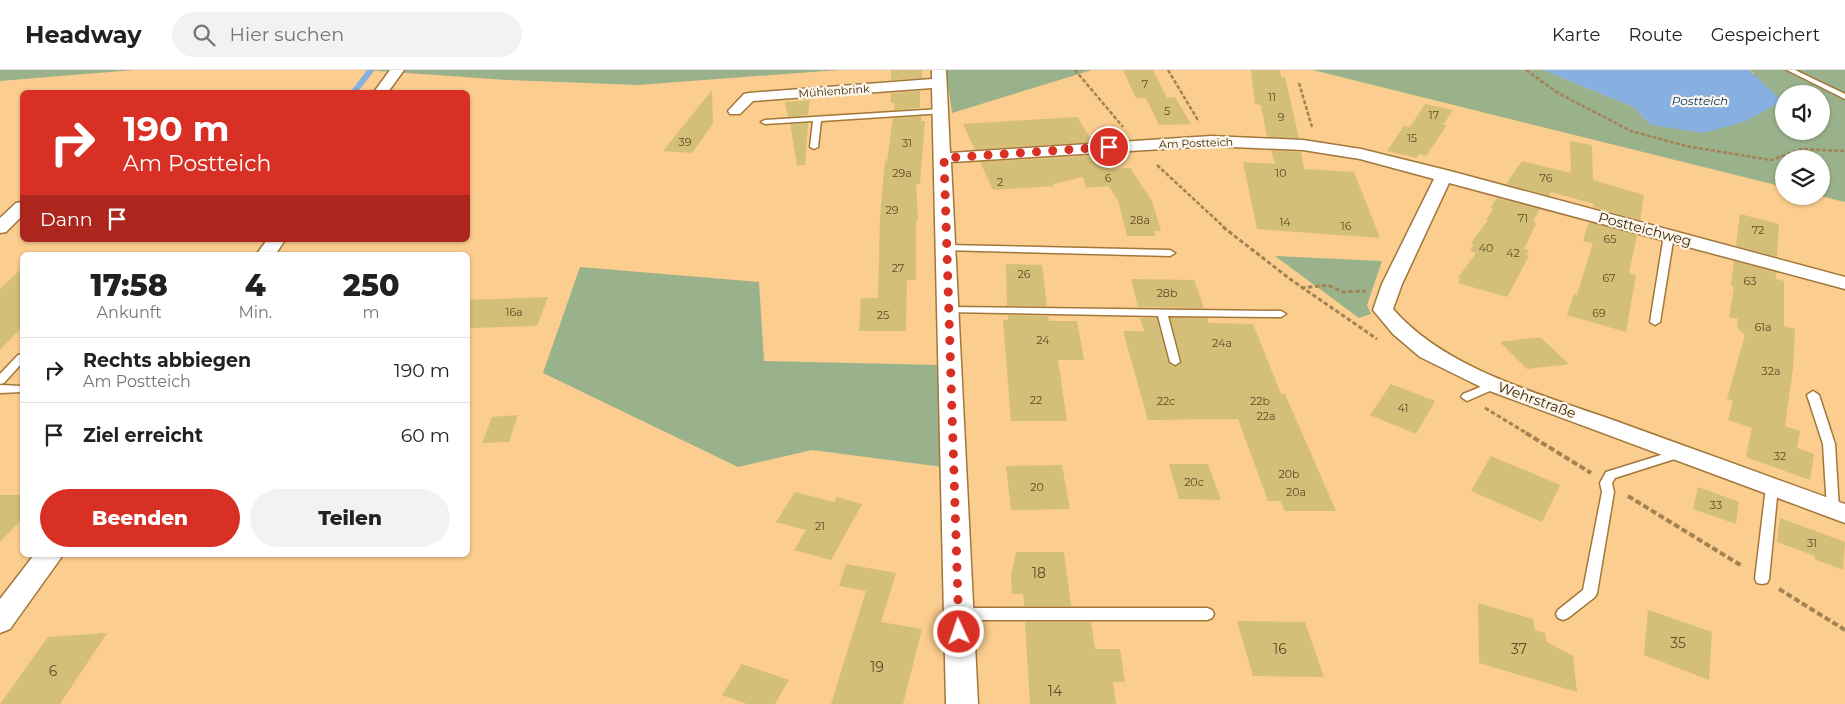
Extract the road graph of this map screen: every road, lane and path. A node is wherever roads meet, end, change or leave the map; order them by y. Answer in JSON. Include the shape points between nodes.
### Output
{"nodes":[{"id":1,"x":397,"y":70,"type":"edge"},
{"id":2,"x":1168,"y":70,"type":"edge"},
{"id":3,"x":1526,"y":70,"type":"edge"},
{"id":4,"x":1790,"y":70,"type":"edge"},
{"id":5,"x":939,"y":76,"type":"edge"},
{"id":6,"x":1299,"y":84,"type":"dead end"},
{"id":7,"x":382,"y":90,"type":"edge"},
{"id":8,"x":1845,"y":97,"type":"edge"},
{"id":9,"x":735,"y":111,"type":"dead end"},
{"id":10,"x":941,"y":111,"type":"junction"},
{"id":11,"x":817,"y":119,"type":"junction"},
{"id":12,"x":765,"y":122,"type":"dead end"},
{"id":13,"x":1211,"y":141,"type":"junction"},
{"id":14,"x":814,"y":147,"type":"dead end"},
{"id":15,"x":1318,"y":147,"type":"junction"},
{"id":16,"x":1845,"y":151,"type":"edge"},
{"id":17,"x":944,"y":158,"type":"junction"},
{"id":18,"x":1444,"y":176,"type":"junction"},
{"id":19,"x":20,"y":209,"type":"edge"},
{"id":20,"x":0,"y":228,"type":"edge"},
{"id":21,"x":1669,"y":235,"type":"junction"},
{"id":22,"x":947,"y":248,"type":"junction"},
{"id":23,"x":1170,"y":253,"type":"dead end"},
{"id":24,"x":1845,"y":283,"type":"edge"},
{"id":25,"x":1301,"y":288,"type":"dead end"},
{"id":26,"x":1371,"y":291,"type":"dead end"},
{"id":27,"x":949,"y":310,"type":"junction"},
{"id":28,"x":1162,"y":313,"type":"junction"},
{"id":29,"x":1281,"y":314,"type":"dead end"},
{"id":30,"x":1655,"y":322,"type":"dead end"},
{"id":31,"x":20,"y":359,"type":"edge"},
{"id":32,"x":1175,"y":362,"type":"dead end"},
{"id":33,"x":0,"y":381,"type":"edge"},
{"id":34,"x":1496,"y":385,"type":"junction"},
{"id":35,"x":0,"y":389,"type":"edge"},
{"id":36,"x":20,"y":390,"type":"edge"},
{"id":37,"x":1813,"y":395,"type":"dead end"},
{"id":38,"x":1467,"y":397,"type":"dead end"},
{"id":39,"x":1681,"y":453,"type":"junction"},
{"id":40,"x":1772,"y":487,"type":"junction"},
{"id":41,"x":1839,"y":512,"type":"edge"},
{"id":42,"x":47,"y":557,"type":"edge"},
{"id":43,"x":1762,"y":579,"type":"dead end"},
{"id":44,"x":10,"y":591,"type":"edge"},
{"id":45,"x":958,"y":614,"type":"junction"},
{"id":46,"x":1206,"y":614,"type":"dead end"},
{"id":47,"x":1563,"y":614,"type":"dead end"},
{"id":48,"x":0,"y":621,"type":"edge"},
{"id":49,"x":962,"y":704,"type":"edge"}],
"edges":[{"from":1,"to":7,"type":"street"},
{"from":2,"to":13,"type":"path"},
{"from":3,"to":16,"type":"path","via":[[1558,93],[1631,132],[1686,146],[1771,160],[1802,149]]},
{"from":4,"to":8,"type":"lane"},
{"from":5,"to":9,"type":"street","name":"Mühlenbrink","via":[[749,97]]},
{"from":5,"to":10,"type":"street","name":"Mühlenbrink"},
{"from":6,"to":15,"type":"path"},
{"from":10,"to":11,"type":"lane"},
{"from":10,"to":17,"type":"street","name":"Mühlenbrink"},
{"from":11,"to":12,"type":"lane"},
{"from":11,"to":14,"type":"lane"},
{"from":13,"to":15,"type":"street","name":"Am Postteich"},
{"from":13,"to":17,"type":"street","name":"Am Postteich"},
{"from":15,"to":18,"type":"street","name":"Am Postteich","via":[[1361,154]]},
{"from":17,"to":22,"type":"street","name":"Mühlenbrink"},
{"from":18,"to":21,"type":"street","name":"Postteichweg"},
{"from":18,"to":34,"type":"street","name":"Wehrstraße","via":[[1392,284],[1383,310],[1400,330],[1428,352]]},
{"from":19,"to":20,"type":"street"},
{"from":21,"to":24,"type":"street","name":"Postteichweg"},
{"from":21,"to":30,"type":"lane"},
{"from":22,"to":23,"type":"lane"},
{"from":22,"to":27,"type":"street","name":"Mühlenbrink"},
{"from":25,"to":26,"type":"path","via":[[1328,285],[1343,292]]},
{"from":27,"to":28,"type":"lane"},
{"from":27,"to":45,"type":"street","name":"Mühlenbrink"},
{"from":28,"to":29,"type":"lane"},
{"from":28,"to":32,"type":"lane"},
{"from":31,"to":33,"type":"lane"},
{"from":34,"to":38,"type":"lane"},
{"from":34,"to":39,"type":"street","name":"Wehrstraße"},
{"from":35,"to":36,"type":"lane"},
{"from":37,"to":41,"type":"lane","via":[[1829,444]]},
{"from":39,"to":40,"type":"street","name":"Wehrstraße"},
{"from":39,"to":47,"type":"lane","via":[[1610,475],[1606,483],[1608,492],[1590,594]]},
{"from":40,"to":41,"type":"street","name":"Wehrstraße"},
{"from":40,"to":43,"type":"lane"},
{"from":42,"to":44,"type":"street"},
{"from":44,"to":48,"type":"street"},
{"from":45,"to":46,"type":"lane"},
{"from":45,"to":49,"type":"street","name":"Mühlenbrink"}]}
